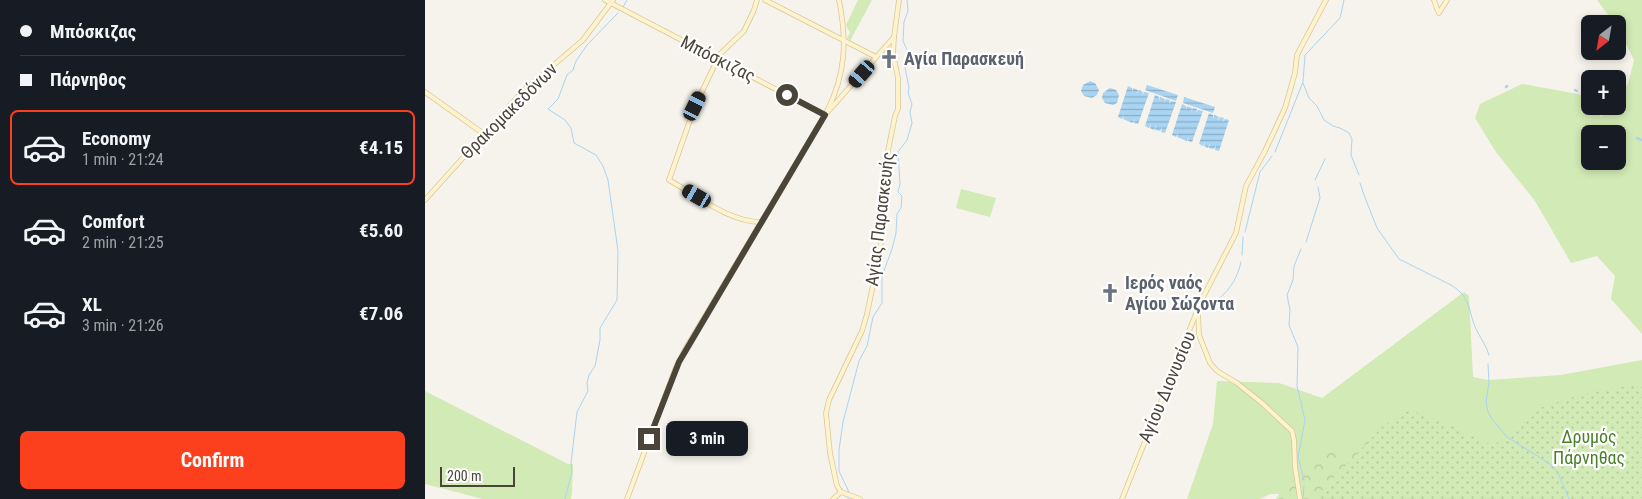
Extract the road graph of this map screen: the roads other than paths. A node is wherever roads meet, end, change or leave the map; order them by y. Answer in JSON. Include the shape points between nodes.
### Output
{"nodes":[{"id":1,"x":605,"y":0,"type":"edge"},
{"id":2,"x":757,"y":0,"type":"edge"},
{"id":3,"x":765,"y":0,"type":"edge"},
{"id":4,"x":839,"y":0,"type":"edge"},
{"id":5,"x":899,"y":0,"type":"edge"},
{"id":6,"x":1326,"y":0,"type":"edge"},
{"id":7,"x":1434,"y":0,"type":"edge"},
{"id":8,"x":1447,"y":0,"type":"edge"},
{"id":9,"x":612,"y":2,"type":"edge"},
{"id":10,"x":893,"y":37,"type":"junction"},
{"id":11,"x":845,"y":40,"type":"junction"},
{"id":12,"x":882,"y":51,"type":"junction"},
{"id":13,"x":893,"y":54,"type":"junction"},
{"id":14,"x":876,"y":57,"type":"junction"},
{"id":15,"x":718,"y":59,"type":"junction"},
{"id":16,"x":425,"y":92,"type":"edge"},
{"id":17,"x":825,"y":115,"type":"junction"},
{"id":18,"x":484,"y":134,"type":"junction"},
{"id":19,"x":425,"y":200,"type":"edge"},
{"id":20,"x":761,"y":222,"type":"junction"},
{"id":21,"x":1198,"y":310,"type":"junction"},
{"id":22,"x":1191,"y":328,"type":"junction"},
{"id":23,"x":1198,"y":328,"type":"junction"},
{"id":24,"x":841,"y":492,"type":"junction"},
{"id":25,"x":627,"y":499,"type":"edge"},
{"id":26,"x":833,"y":499,"type":"edge"},
{"id":27,"x":860,"y":499,"type":"edge"},
{"id":28,"x":1122,"y":499,"type":"edge"},
{"id":29,"x":1300,"y":499,"type":"edge"}],
"edges":[{"from":1,"to":9,"type":"street","name":"Μπόσκιζας"},
{"from":2,"to":15,"type":"street","via":[[744,31]]},
{"from":3,"to":11,"type":"street"},
{"from":4,"to":11,"type":"street"},
{"from":5,"to":10,"type":"street","name":"Αγίας Παρασκευής"},
{"from":6,"to":21,"type":"street","name":"Αγίου Διονυσίου","via":[[1297,55],[1285,108],[1246,186],[1236,233]]},
{"from":7,"to":8,"type":"street","via":[[1439,12]]},
{"from":9,"to":15,"type":"street","name":"Μπόσκιζας"},
{"from":9,"to":18,"type":"street","name":"Θρακομακεδόνων","via":[[583,40],[522,92]]},
{"from":10,"to":12,"type":"street"},
{"from":10,"to":13,"type":"street","name":"Αγίας Παρασκευής"},
{"from":11,"to":14,"type":"street"},
{"from":11,"to":17,"type":"street","via":[[839,81]]},
{"from":12,"to":13,"type":"street","via":[[889,50]]},
{"from":12,"to":14,"type":"street"},
{"from":13,"to":24,"type":"street","name":"Αγίας Παρασκευής","via":[[899,78],[898,109],[886,161],[885,207],[877,266],[862,331],[826,413],[832,469]]},
{"from":14,"to":17,"type":"street"},
{"from":15,"to":17,"type":"street","name":"Μπόσκιζας"},
{"from":15,"to":20,"type":"street","via":[[695,106],[669,180],[730,216]]},
{"from":16,"to":18,"type":"street"},
{"from":17,"to":20,"type":"street"},
{"from":18,"to":19,"type":"street","name":"Θρακομακεδόνων"},
{"from":20,"to":25,"type":"street","via":[[676,368]]},
{"from":21,"to":22,"type":"street","name":"Αγίου Διονυσίου"},
{"from":21,"to":23,"type":"street"},
{"from":22,"to":23,"type":"street"},
{"from":22,"to":28,"type":"street","name":"Αγίου Διονυσίου"},
{"from":23,"to":29,"type":"street","via":[[1211,365],[1262,403],[1292,432]]},
{"from":24,"to":26,"type":"street"},
{"from":24,"to":27,"type":"street"}]}
